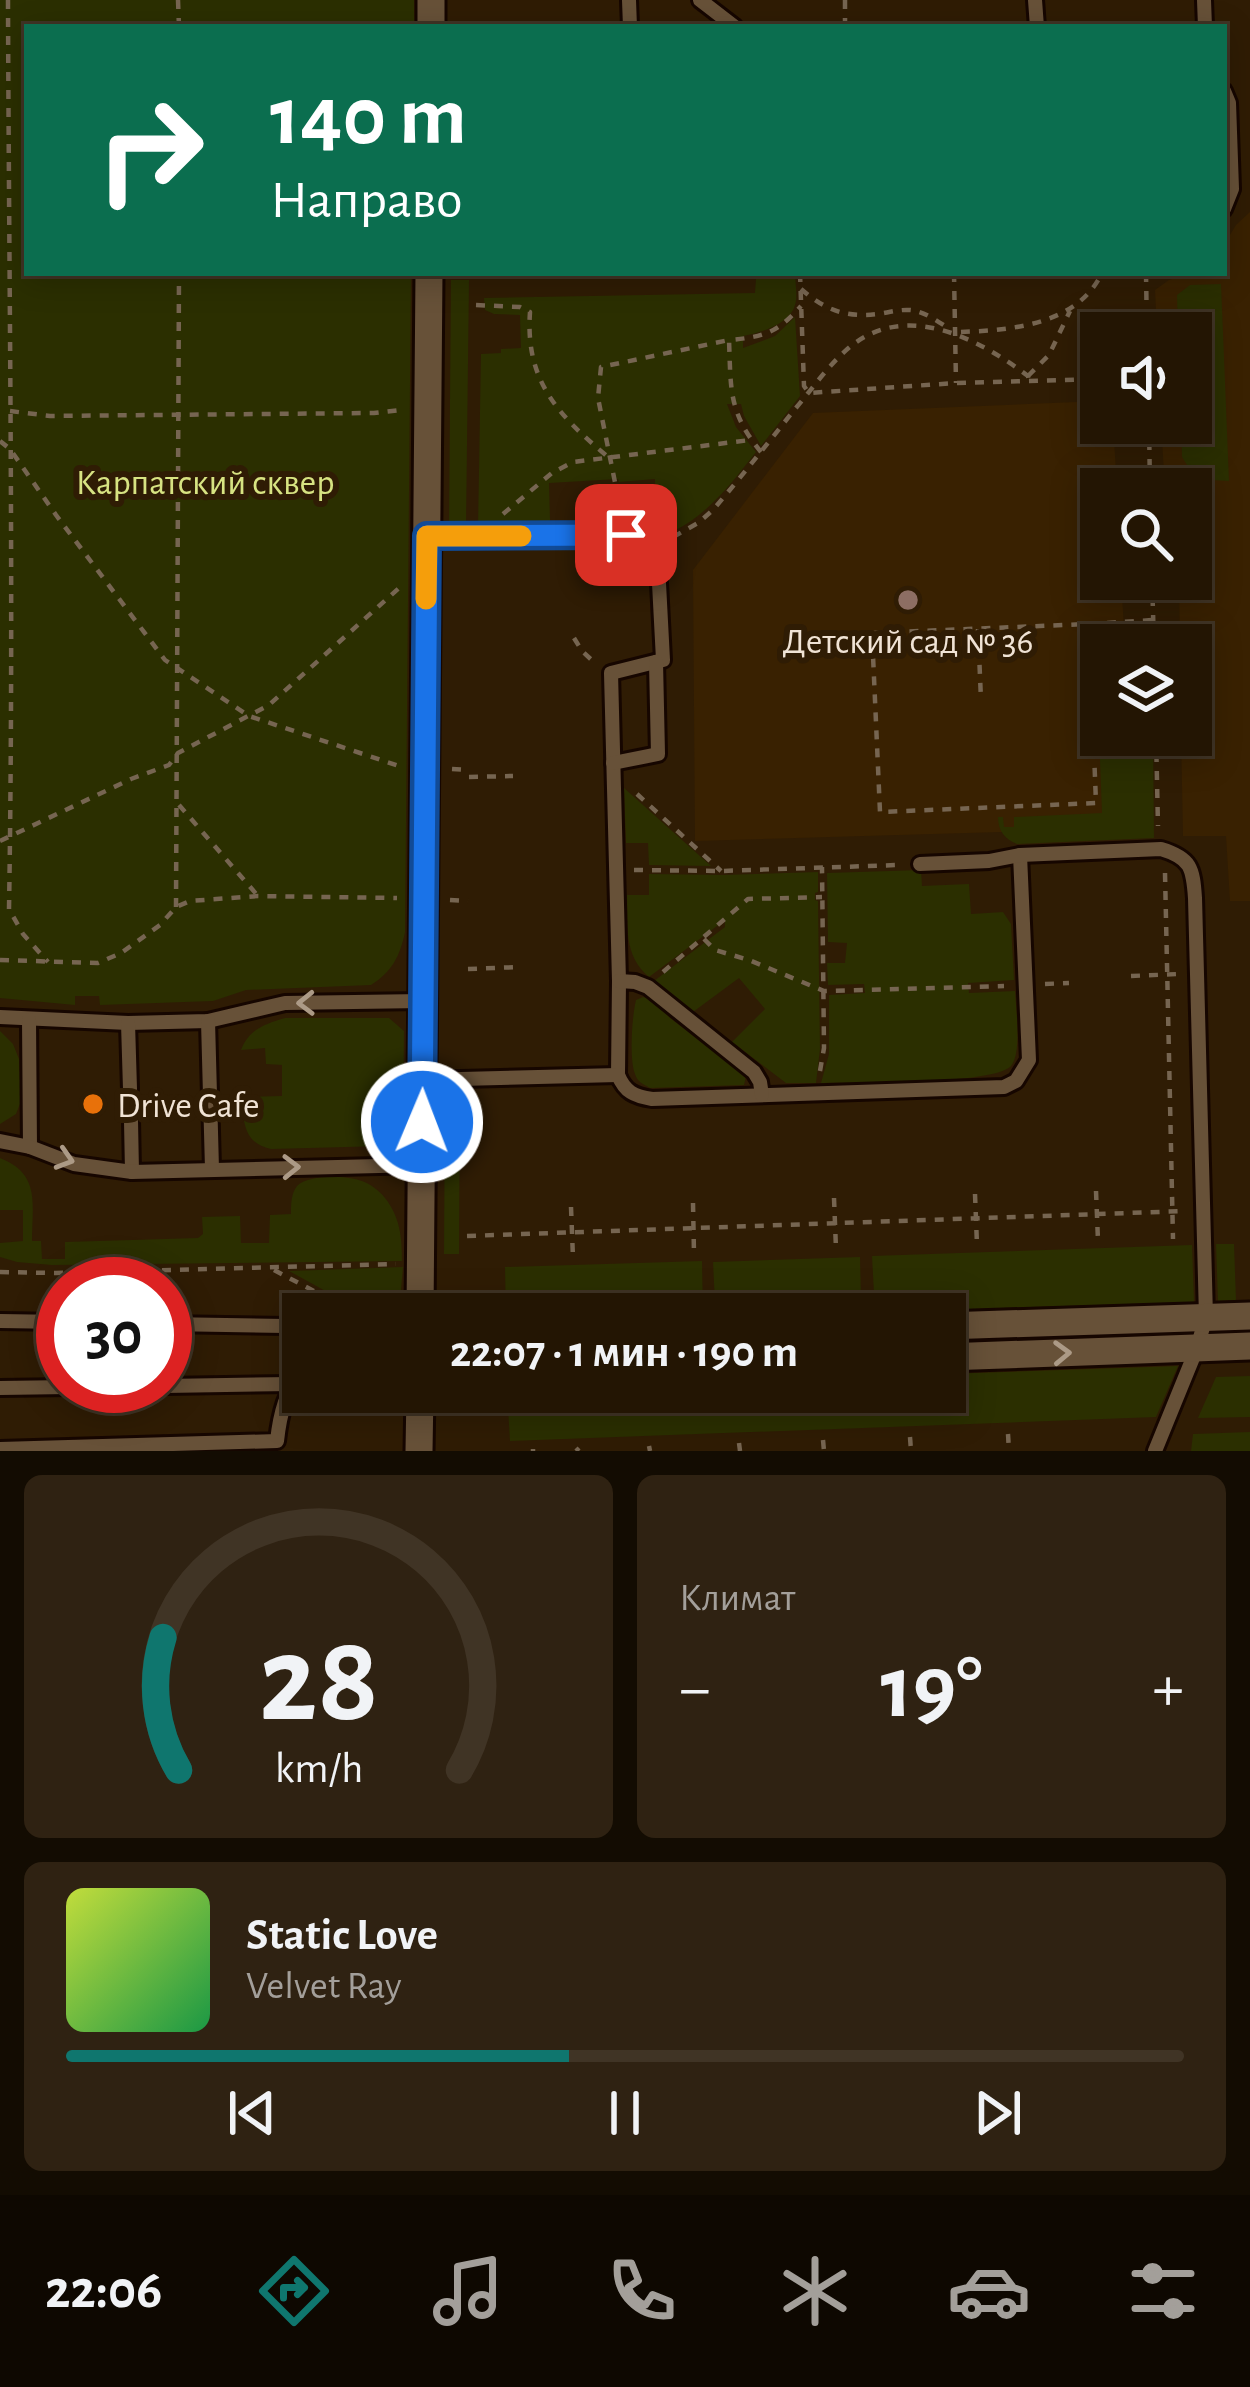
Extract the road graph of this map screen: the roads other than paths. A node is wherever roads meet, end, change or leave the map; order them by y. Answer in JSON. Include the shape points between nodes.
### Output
{"nodes":[{"id":1,"x":700,"y":0,"type":"edge"},
{"id":2,"x":732,"y":24,"type":"edge"},
{"id":3,"x":1227,"y":98,"type":"edge"},
{"id":4,"x":1250,"y":147,"type":"edge"},
{"id":5,"x":1232,"y":148,"type":"junction"},
{"id":6,"x":1227,"y":201,"type":"edge"},
{"id":7,"x":429,"y":276,"type":"edge"},
{"id":8,"x":427,"y":536,"type":"junction"},
{"id":9,"x":656,"y":662,"type":"junction"},
{"id":10,"x":613,"y":769,"type":"junction"},
{"id":11,"x":1020,"y":855,"type":"junction"},
{"id":12,"x":920,"y":864,"type":"road end"},
{"id":13,"x":620,"y":981,"type":"junction"},
{"id":14,"x":423,"y":1001,"type":"junction"},
{"id":15,"x":0,"y":1017,"type":"edge"},
{"id":16,"x":29,"y":1020,"type":"junction"},
{"id":17,"x":208,"y":1021,"type":"junction"},
{"id":18,"x":128,"y":1023,"type":"junction"},
{"id":19,"x":618,"y":1075,"type":"junction"},
{"id":20,"x":422,"y":1080,"type":"junction"},
{"id":21,"x":130,"y":1089,"type":"dead end"},
{"id":22,"x":762,"y":1095,"type":"junction"},
{"id":23,"x":130,"y":1121,"type":"dead end"},
{"id":24,"x":0,"y":1141,"type":"edge"},
{"id":25,"x":30,"y":1147,"type":"junction"},
{"id":26,"x":421,"y":1165,"type":"junction"},
{"id":27,"x":212,"y":1169,"type":"junction"},
{"id":28,"x":132,"y":1172,"type":"junction"},
{"id":29,"x":420,"y":1293,"type":"edge"},
{"id":30,"x":1250,"y":1316,"type":"edge"},
{"id":31,"x":1206,"y":1317,"type":"junction"},
{"id":32,"x":0,"y":1321,"type":"edge"},
{"id":33,"x":36,"y":1322,"type":"edge"},
{"id":34,"x":192,"y":1324,"type":"edge"},
{"id":35,"x":966,"y":1325,"type":"edge"},
{"id":36,"x":282,"y":1326,"type":"edge"},
{"id":37,"x":1250,"y":1346,"type":"edge"},
{"id":38,"x":1197,"y":1348,"type":"junction"},
{"id":39,"x":966,"y":1356,"type":"edge"},
{"id":40,"x":282,"y":1384,"type":"edge"},
{"id":41,"x":192,"y":1386,"type":"edge"},
{"id":42,"x":36,"y":1387,"type":"edge"},
{"id":43,"x":0,"y":1388,"type":"edge"},
{"id":44,"x":282,"y":1408,"type":"edge"},
{"id":45,"x":420,"y":1413,"type":"edge"},
{"id":46,"x":0,"y":1449,"type":"edge"},
{"id":47,"x":419,"y":1451,"type":"edge"},
{"id":48,"x":1155,"y":1451,"type":"edge"}],
"edges":[{"from":1,"to":2,"type":"lane"},
{"from":3,"to":5,"type":"lane"},
{"from":4,"to":5,"type":"lane"},
{"from":5,"to":6,"type":"lane"},
{"from":7,"to":8,"type":"street"},
{"from":8,"to":9,"type":"lane","via":[[652,535],[663,660]]},
{"from":8,"to":14,"type":"street"},
{"from":9,"to":10,"type":"lane","via":[[658,754]]},
{"from":9,"to":10,"type":"lane","via":[[611,674]]},
{"from":10,"to":13,"type":"lane"},
{"from":11,"to":12,"type":"lane"},
{"from":11,"to":22,"type":"lane","via":[[1029,1060],[1016,1082]]},
{"from":11,"to":31,"type":"lane","via":[[1161,849],[1188,863]]},
{"from":13,"to":19,"type":"lane"},
{"from":13,"to":22,"type":"lane","via":[[645,986],[754,1072]]},
{"from":14,"to":17,"type":"lane","one_way":true,"via":[[285,1003]]},
{"from":14,"to":20,"type":"street"},
{"from":15,"to":16,"type":"lane"},
{"from":16,"to":18,"type":"lane"},
{"from":16,"to":25,"type":"lane"},
{"from":17,"to":18,"type":"lane"},
{"from":17,"to":27,"type":"lane"},
{"from":18,"to":21,"type":"lane"},
{"from":19,"to":20,"type":"lane"},
{"from":19,"to":22,"type":"lane","via":[[623,1088],[652,1100]]},
{"from":20,"to":26,"type":"street"},
{"from":23,"to":28,"type":"lane"},
{"from":24,"to":25,"type":"lane"},
{"from":25,"to":28,"type":"lane","one_way":true,"via":[[74,1164]]},
{"from":27,"to":26,"type":"lane","one_way":true},
{"from":26,"to":29,"type":"street"},
{"from":27,"to":28,"type":"lane"},
{"from":30,"to":31,"type":"street"},
{"from":31,"to":35,"type":"street"},
{"from":31,"to":38,"type":"lane"},
{"from":32,"to":33,"type":"lane"},
{"from":34,"to":36,"type":"lane"},
{"from":37,"to":38,"type":"street"},
{"from":39,"to":38,"type":"street","one_way":true},
{"from":38,"to":48,"type":"lane"},
{"from":40,"to":41,"type":"lane"},
{"from":42,"to":43,"type":"lane"},
{"from":44,"to":46,"type":"lane","via":[[277,1441]]},
{"from":45,"to":47,"type":"street"}]}
